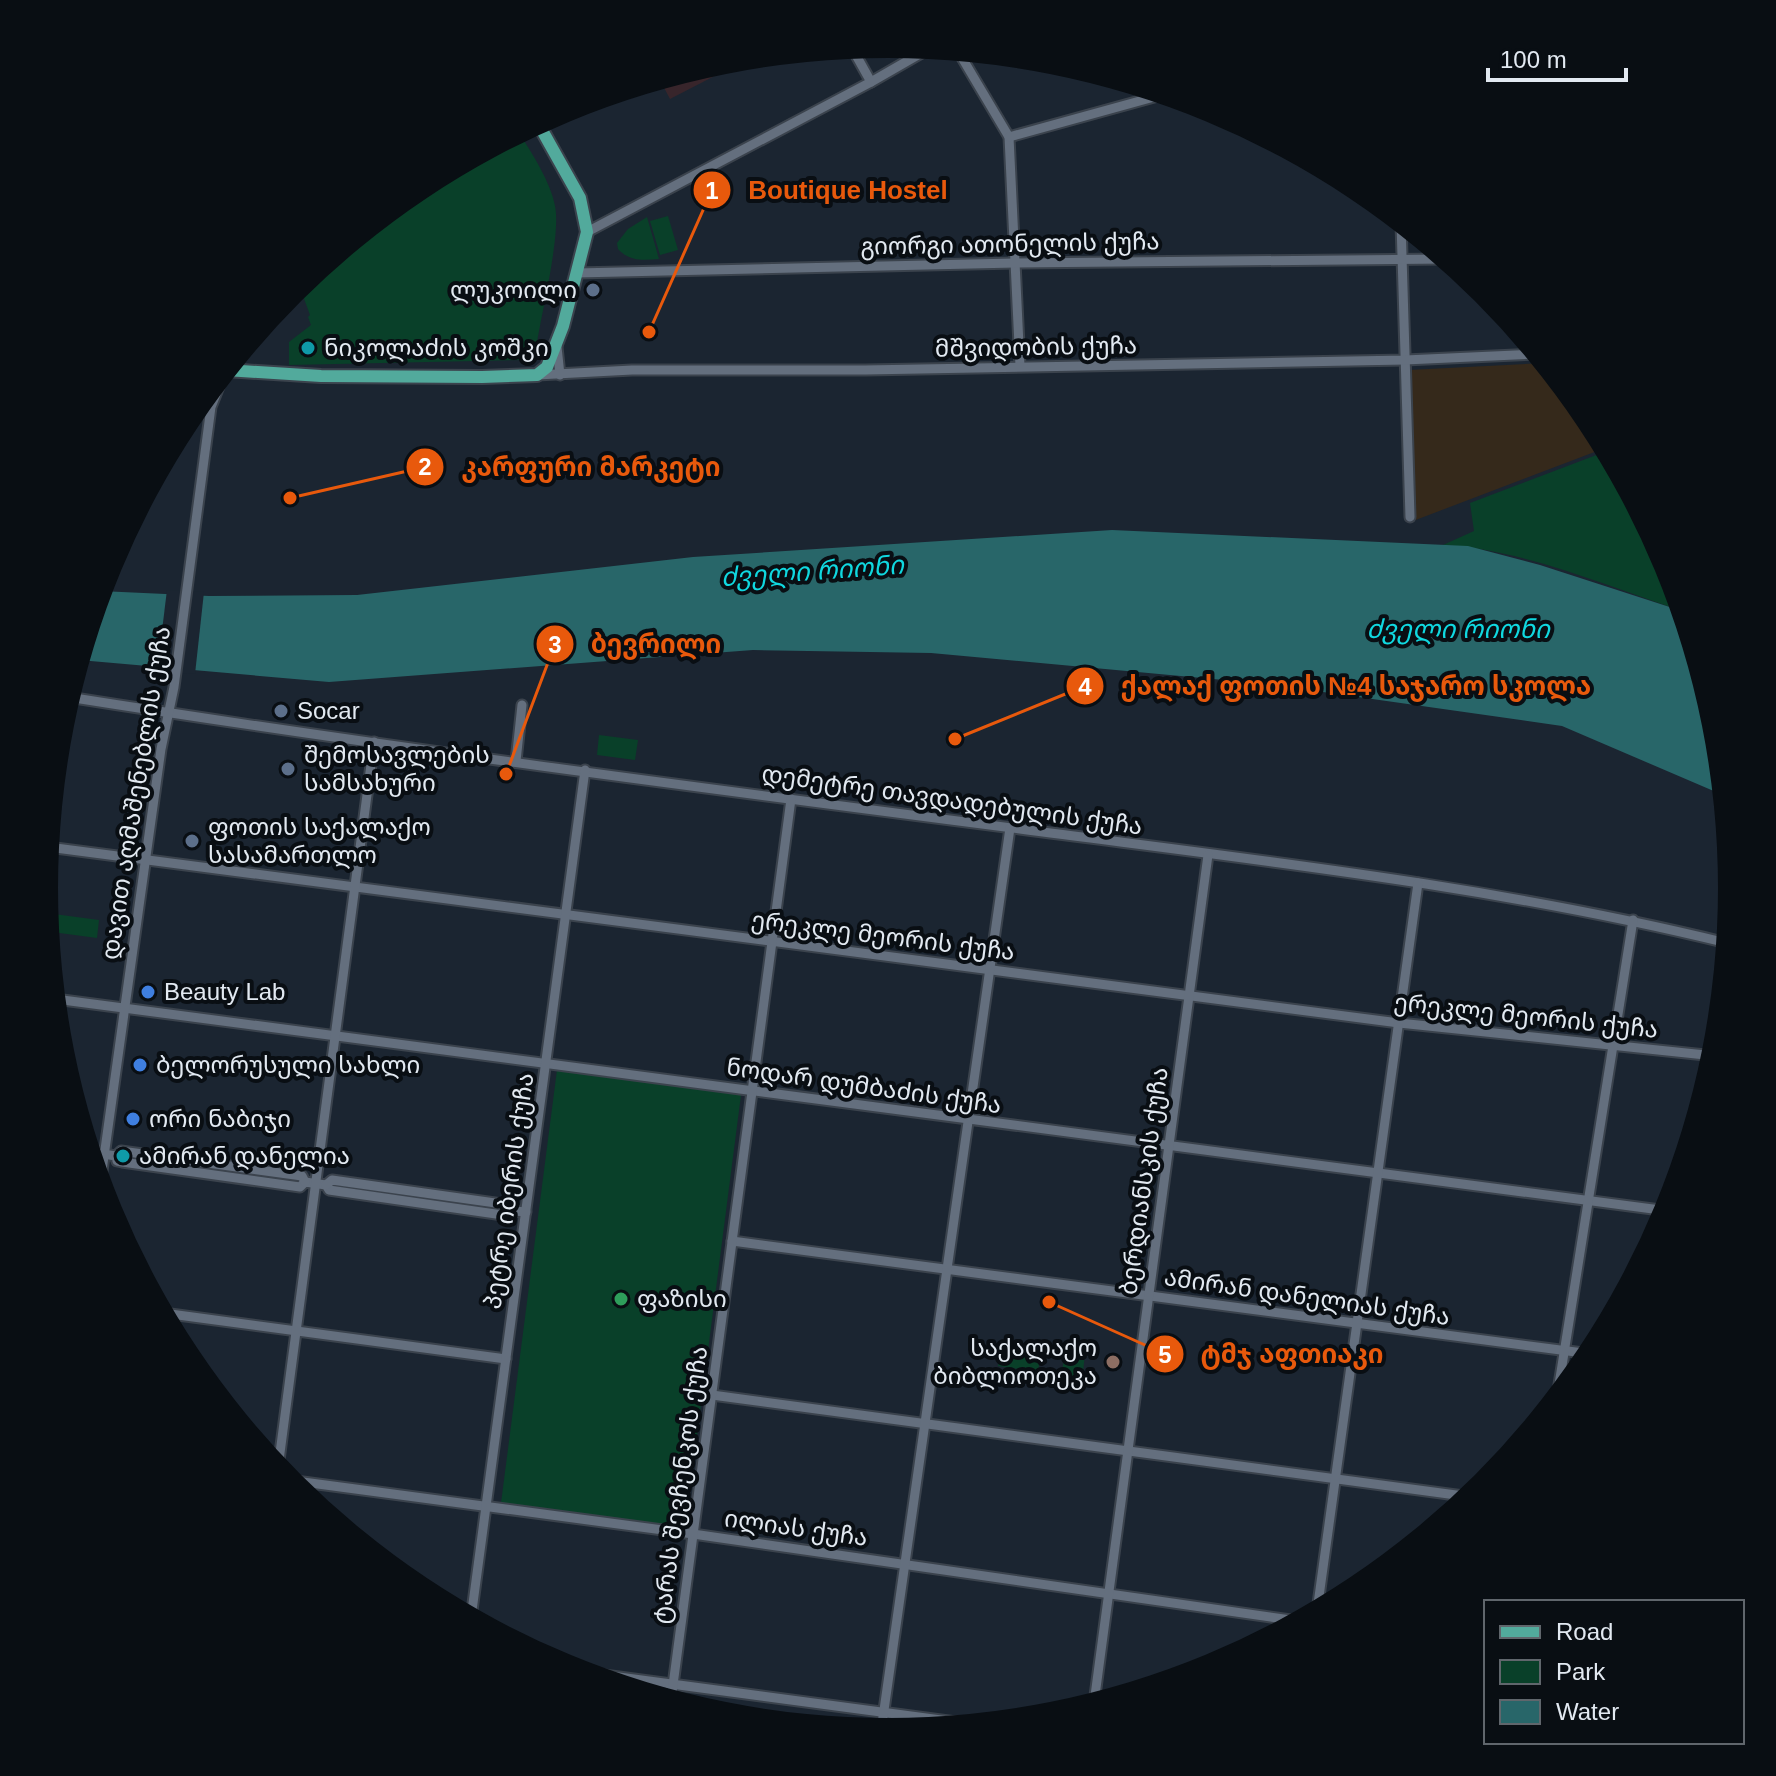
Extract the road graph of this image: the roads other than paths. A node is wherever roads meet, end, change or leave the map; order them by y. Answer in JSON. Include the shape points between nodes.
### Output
{"nodes":[{"id":1,"x":858,"y":59,"type":"edge"},
{"id":2,"x":911,"y":59,"type":"edge"},
{"id":3,"x":965,"y":62,"type":"edge"},
{"id":4,"x":871,"y":82,"type":"junction"},
{"id":5,"x":1146,"y":99,"type":"edge"},
{"id":6,"x":544,"y":133,"type":"edge"},
{"id":7,"x":1009,"y":137,"type":"junction"},
{"id":8,"x":587,"y":232,"type":"junction"},
{"id":9,"x":1401,"y":237,"type":"edge"},
{"id":10,"x":1402,"y":259,"type":"junction"},
{"id":11,"x":1429,"y":259,"type":"edge"},
{"id":12,"x":1015,"y":263,"type":"junction"},
{"id":13,"x":576,"y":273,"type":"junction"},
{"id":14,"x":557,"y":347,"type":"junction"},
{"id":15,"x":1523,"y":355,"type":"edge"},
{"id":16,"x":1405,"y":360,"type":"junction"},
{"id":17,"x":1020,"y":366,"type":"junction"},
{"id":18,"x":239,"y":371,"type":"edge"},
{"id":19,"x":244,"y":372,"type":"junction"},
{"id":20,"x":537,"y":375,"type":"junction"},
{"id":21,"x":560,"y":375,"type":"junction"},
{"id":22,"x":236,"y":376,"type":"edge"},
{"id":23,"x":211,"y":410,"type":"edge"},
{"id":24,"x":1410,"y":517,"type":"dead end"},
{"id":25,"x":80,"y":699,"type":"edge"},
{"id":26,"x":522,"y":705,"type":"dead end"},
{"id":27,"x":169,"y":713,"type":"junction"},
{"id":28,"x":374,"y":742,"type":"junction"},
{"id":29,"x":516,"y":761,"type":"junction"},
{"id":30,"x":585,"y":770,"type":"junction"},
{"id":31,"x":791,"y":799,"type":"junction"},
{"id":32,"x":1010,"y":828,"type":"junction"},
{"id":33,"x":59,"y":848,"type":"edge"},
{"id":34,"x":1208,"y":855,"type":"junction"},
{"id":35,"x":145,"y":859,"type":"junction"},
{"id":36,"x":1418,"y":883,"type":"junction"},
{"id":37,"x":355,"y":886,"type":"junction"},
{"id":38,"x":566,"y":914,"type":"junction"},
{"id":39,"x":1633,"y":920,"type":"junction"},
{"id":40,"x":1716,"y":940,"type":"edge"},
{"id":41,"x":772,"y":942,"type":"junction"},
{"id":42,"x":990,"y":969,"type":"junction"},
{"id":43,"x":1189,"y":995,"type":"junction"},
{"id":44,"x":66,"y":1000,"type":"edge"},
{"id":45,"x":125,"y":1008,"type":"junction"},
{"id":46,"x":1399,"y":1023,"type":"junction"},
{"id":47,"x":335,"y":1035,"type":"junction"},
{"id":48,"x":1613,"y":1045,"type":"junction"},
{"id":49,"x":1701,"y":1054,"type":"edge"},
{"id":50,"x":546,"y":1064,"type":"junction"},
{"id":51,"x":752,"y":1092,"type":"junction"},
{"id":52,"x":968,"y":1121,"type":"junction"},
{"id":53,"x":1169,"y":1146,"type":"junction"},
{"id":54,"x":102,"y":1154,"type":"edge"},
{"id":55,"x":105,"y":1154,"type":"junction"},
{"id":56,"x":104,"y":1160,"type":"edge"},
{"id":57,"x":1378,"y":1173,"type":"junction"},
{"id":58,"x":316,"y":1183,"type":"junction"},
{"id":59,"x":1589,"y":1200,"type":"junction"},
{"id":60,"x":1654,"y":1209,"type":"edge"},
{"id":61,"x":521,"y":1212,"type":"junction"},
{"id":62,"x":732,"y":1241,"type":"junction"},
{"id":63,"x":947,"y":1270,"type":"junction"},
{"id":64,"x":1149,"y":1296,"type":"junction"},
{"id":65,"x":176,"y":1315,"type":"edge"},
{"id":66,"x":1357,"y":1324,"type":"junction"},
{"id":67,"x":296,"y":1331,"type":"junction"},
{"id":68,"x":1564,"y":1351,"type":"junction"},
{"id":69,"x":1576,"y":1352,"type":"edge"},
{"id":70,"x":506,"y":1359,"type":"junction"},
{"id":71,"x":1561,"y":1373,"type":"edge"},
{"id":72,"x":712,"y":1395,"type":"junction"},
{"id":73,"x":925,"y":1423,"type":"junction"},
{"id":74,"x":1128,"y":1451,"type":"junction"},
{"id":75,"x":280,"y":1452,"type":"edge"},
{"id":76,"x":1335,"y":1478,"type":"junction"},
{"id":77,"x":309,"y":1483,"type":"edge"},
{"id":78,"x":1454,"y":1495,"type":"edge"},
{"id":79,"x":486,"y":1506,"type":"junction"},
{"id":80,"x":693,"y":1534,"type":"junction"},
{"id":81,"x":905,"y":1564,"type":"junction"},
{"id":82,"x":1109,"y":1594,"type":"junction"},
{"id":83,"x":1319,"y":1597,"type":"edge"},
{"id":84,"x":473,"y":1607,"type":"edge"},
{"id":85,"x":1281,"y":1619,"type":"edge"},
{"id":86,"x":639,"y":1680,"type":"edge"},
{"id":87,"x":673,"y":1684,"type":"junction"},
{"id":88,"x":672,"y":1690,"type":"edge"},
{"id":89,"x":1096,"y":1692,"type":"edge"},
{"id":90,"x":884,"y":1712,"type":"junction"},
{"id":91,"x":919,"y":1717,"type":"edge"},
{"id":92,"x":883,"y":1718,"type":"edge"}],
"edges":[{"from":1,"to":4,"type":"street"},
{"from":2,"to":4,"type":"street"},
{"from":3,"to":7,"type":"street"},
{"from":4,"to":8,"type":"street"},
{"from":5,"to":7,"type":"street"},
{"from":6,"to":8,"type":"main road","via":[[580,198]]},
{"from":7,"to":12,"type":"street"},
{"from":8,"to":13,"type":"main road"},
{"from":9,"to":10,"type":"street"},
{"from":10,"to":11,"type":"street","name":"გიორგი ათონელის ქუჩა"},
{"from":10,"to":12,"type":"street","name":"გიორგი ათონელის ქუჩა"},
{"from":10,"to":16,"type":"street"},
{"from":12,"to":13,"type":"street","name":"გიორგი ათონელის ქუჩა"},
{"from":12,"to":17,"type":"street"},
{"from":13,"to":14,"type":"main road"},
{"from":14,"to":20,"type":"main road"},
{"from":14,"to":21,"type":"street"},
{"from":15,"to":16,"type":"street","name":"მშვიდობის ქუჩა"},
{"from":16,"to":17,"type":"street","name":"მშვიდობის ქუჩა"},
{"from":16,"to":24,"type":"street"},
{"from":17,"to":21,"type":"street","name":"მშვიდობის ქუჩა"},
{"from":18,"to":19,"type":"main road"},
{"from":19,"to":20,"type":"main road"},
{"from":19,"to":22,"type":"street","name":"დავით აღმაშენებლის ქუჩა"},
{"from":20,"to":21,"type":"street","name":"მშვიდობის ქუჩა"},
{"from":23,"to":27,"type":"street","name":"დავით აღმაშენებლის ქუჩა"},
{"from":25,"to":27,"type":"street","name":"დემეტრე თავდადებულის ქუჩა"},
{"from":26,"to":29,"type":"street"},
{"from":27,"to":28,"type":"street","name":"დემეტრე თავდადებულის ქუჩა"},
{"from":27,"to":35,"type":"street","name":"დავით აღმაშენებლის ქუჩა"},
{"from":28,"to":29,"type":"street","name":"დემეტრე თავდადებულის ქუჩა"},
{"from":28,"to":37,"type":"street"},
{"from":29,"to":30,"type":"street","name":"დემეტრე თავდადებულის ქუჩა"},
{"from":30,"to":31,"type":"street","name":"დემეტრე თავდადებულის ქუჩა"},
{"from":30,"to":38,"type":"street","name":"პეტრე იბერის ქუჩა"},
{"from":31,"to":32,"type":"street","name":"დემეტრე თავდადებულის ქუჩა"},
{"from":31,"to":41,"type":"street","name":"ტარას შევჩენკოს ქუჩა"},
{"from":32,"to":34,"type":"street","name":"დემეტრე თავდადებულის ქუჩა"},
{"from":32,"to":42,"type":"street"},
{"from":33,"to":35,"type":"street","name":"ერეკლე მეორის ქუჩა"},
{"from":34,"to":36,"type":"street","name":"დემეტრე თავდადებულის ქუჩა"},
{"from":34,"to":43,"type":"street","name":"ბერდიანსკის ქუჩა"},
{"from":35,"to":37,"type":"street","name":"ერეკლე მეორის ქუჩა"},
{"from":35,"to":45,"type":"street","name":"დავით აღმაშენებლის ქუჩა"},
{"from":36,"to":39,"type":"street","name":"დემეტრე თავდადებულის ქუჩა"},
{"from":36,"to":46,"type":"street"},
{"from":37,"to":38,"type":"street","name":"ერეკლე მეორის ქუჩა"},
{"from":37,"to":47,"type":"street"},
{"from":38,"to":41,"type":"street","name":"ერეკლე მეორის ქუჩა"},
{"from":38,"to":50,"type":"street","name":"პეტრე იბერის ქუჩა"},
{"from":39,"to":40,"type":"street","name":"დემეტრე თავდადებულის ქუჩა"},
{"from":39,"to":48,"type":"street"},
{"from":41,"to":42,"type":"street","name":"ერეკლე მეორის ქუჩა"},
{"from":41,"to":51,"type":"street","name":"ტარას შევჩენკოს ქუჩა"},
{"from":42,"to":43,"type":"street","name":"ერეკლე მეორის ქუჩა"},
{"from":42,"to":52,"type":"street"},
{"from":43,"to":46,"type":"street","name":"ერეკლე მეორის ქუჩა"},
{"from":43,"to":53,"type":"street","name":"ბერდიანსკის ქუჩა"},
{"from":44,"to":45,"type":"street","name":"ნოდარ დუმბაძის ქუჩა"},
{"from":45,"to":47,"type":"street","name":"ნოდარ დუმბაძის ქუჩა"},
{"from":45,"to":55,"type":"street","name":"დავით აღმაშენებლის ქუჩა"},
{"from":46,"to":48,"type":"street","name":"ერეკლე მეორის ქუჩა"},
{"from":46,"to":57,"type":"street"},
{"from":47,"to":50,"type":"street","name":"ნოდარ დუმბაძის ქუჩა"},
{"from":47,"to":58,"type":"street"},
{"from":48,"to":49,"type":"street","name":"ერეკლე მეორის ქუჩა"},
{"from":48,"to":59,"type":"street"},
{"from":50,"to":51,"type":"street","name":"ნოდარ დუმბაძის ქუჩა"},
{"from":50,"to":61,"type":"street","name":"პეტრე იბერის ქუჩა"},
{"from":51,"to":52,"type":"street","name":"ნოდარ დუმბაძის ქუჩა"},
{"from":51,"to":62,"type":"street","name":"ტარას შევჩენკოს ქუჩა"},
{"from":52,"to":53,"type":"street","name":"ნოდარ დუმბაძის ქუჩა"},
{"from":52,"to":63,"type":"street"},
{"from":53,"to":57,"type":"street","name":"ნოდარ დუმბაძის ქუჩა"},
{"from":53,"to":64,"type":"street","name":"ბერდიანსკის ქუჩა"},
{"from":54,"to":55,"type":"street"},
{"from":55,"to":56,"type":"street","name":"დავით აღმაშენებლის ქუჩა"},
{"from":55,"to":58,"type":"street","via":[[122,1162],[300,1187]]},
{"from":57,"to":59,"type":"street","name":"ნოდარ დუმბაძის ქუჩა"},
{"from":57,"to":66,"type":"street"},
{"from":58,"to":61,"type":"street","via":[[329,1190],[480,1212]]},
{"from":58,"to":67,"type":"street"},
{"from":59,"to":60,"type":"street","name":"ნოდარ დუმბაძის ქუჩა"},
{"from":59,"to":68,"type":"street"},
{"from":61,"to":70,"type":"street","name":"პეტრე იბერის ქუჩა"},
{"from":62,"to":63,"type":"street","name":"ამირან დანელიას ქუჩა"},
{"from":62,"to":72,"type":"street","name":"ტარას შევჩენკოს ქუჩა"},
{"from":63,"to":64,"type":"street","name":"ამირან დანელიას ქუჩა"},
{"from":63,"to":73,"type":"street"},
{"from":64,"to":66,"type":"street","name":"ამირან დანელიას ქუჩა"},
{"from":64,"to":74,"type":"street","name":"ბერდიანსკის ქუჩა"},
{"from":65,"to":67,"type":"street"},
{"from":66,"to":68,"type":"street","name":"ამირან დანელიას ქუჩა"},
{"from":66,"to":76,"type":"street"},
{"from":67,"to":70,"type":"street"},
{"from":67,"to":75,"type":"street"},
{"from":68,"to":69,"type":"street","name":"ამირან დანელიას ქუჩა"},
{"from":68,"to":71,"type":"street"},
{"from":70,"to":79,"type":"street","name":"პეტრე იბერის ქუჩა"},
{"from":72,"to":73,"type":"street"},
{"from":72,"to":80,"type":"street","name":"ტარას შევჩენკოს ქუჩა"},
{"from":73,"to":74,"type":"street"},
{"from":73,"to":81,"type":"street"},
{"from":74,"to":76,"type":"street"},
{"from":74,"to":82,"type":"street","name":"ბერდიანსკის ქუჩა"},
{"from":76,"to":78,"type":"street"},
{"from":76,"to":83,"type":"street"},
{"from":77,"to":79,"type":"street","name":"ილიას ქუჩა"},
{"from":79,"to":80,"type":"street","name":"ილიას ქუჩა"},
{"from":79,"to":84,"type":"street","name":"პეტრე იბერის ქუჩა"},
{"from":80,"to":81,"type":"street","name":"ილიას ქუჩა"},
{"from":80,"to":87,"type":"street","name":"ტარას შევჩენკოს ქუჩა"},
{"from":81,"to":82,"type":"street","name":"ილიას ქუჩა"},
{"from":81,"to":90,"type":"street"},
{"from":82,"to":85,"type":"street","name":"ილიას ქუჩა"},
{"from":82,"to":89,"type":"street","name":"ბერდიანსკის ქუჩა"},
{"from":86,"to":87,"type":"street"},
{"from":87,"to":88,"type":"street","name":"ტარას შევჩენკოს ქუჩა"},
{"from":87,"to":90,"type":"street"},
{"from":90,"to":91,"type":"street"},
{"from":90,"to":92,"type":"street"}]}
